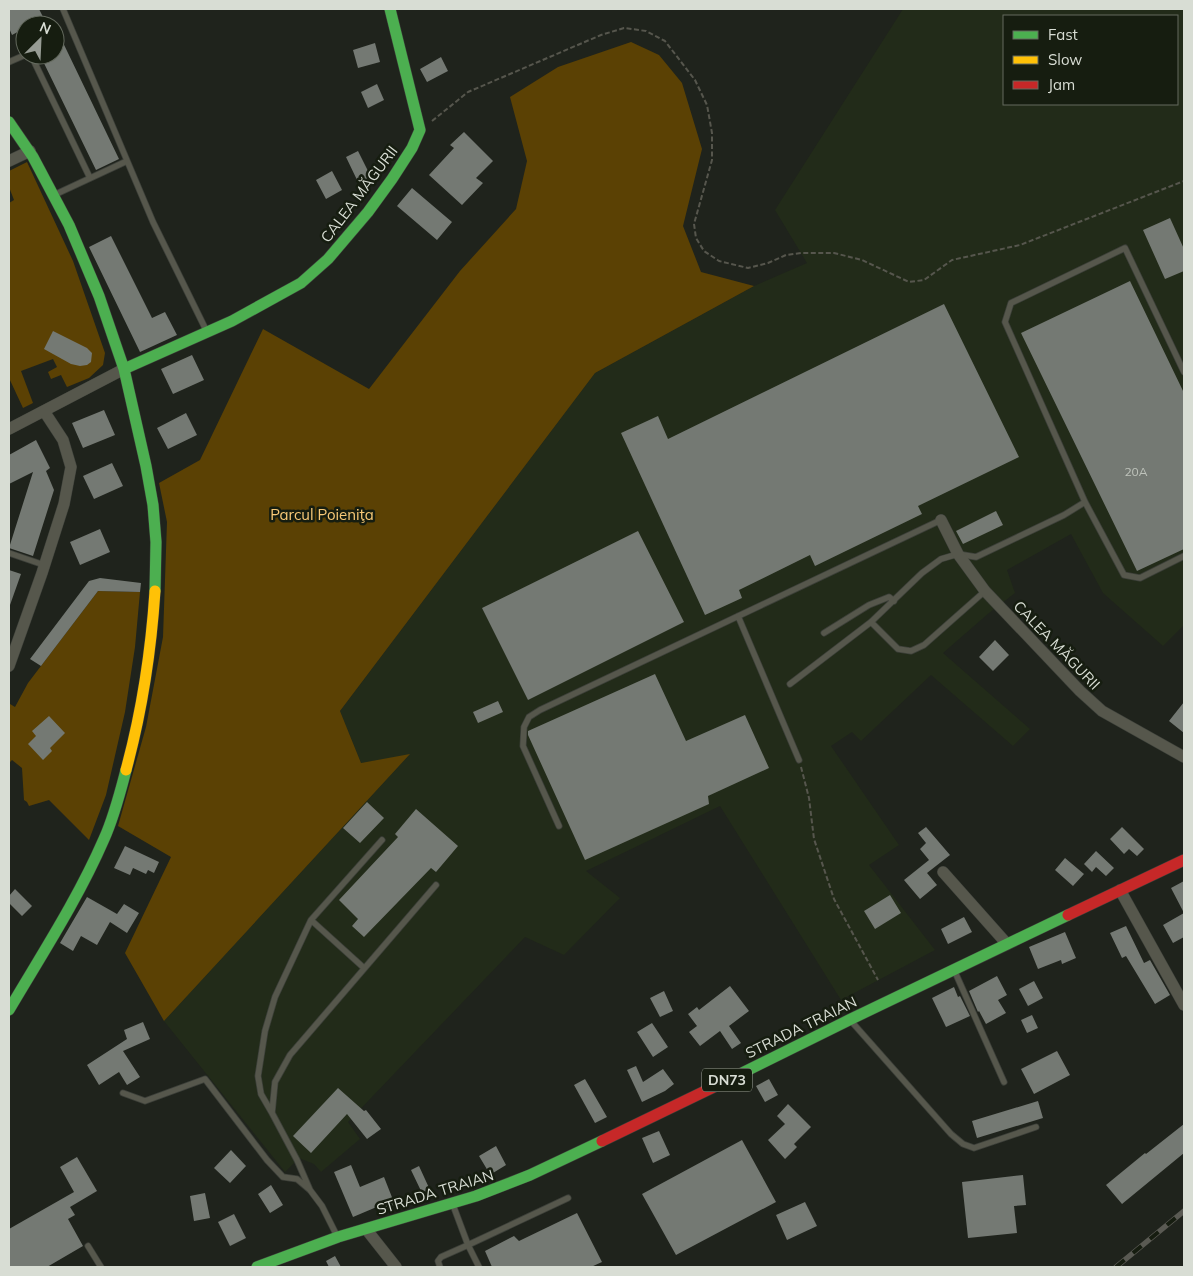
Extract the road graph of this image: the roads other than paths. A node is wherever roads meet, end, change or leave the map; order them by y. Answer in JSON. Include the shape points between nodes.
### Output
{"nodes":[{"id":1,"x":63,"y":9,"type":"edge"},
{"id":2,"x":390,"y":9,"type":"edge"},
{"id":3,"x":36,"y":65,"type":"edge"},
{"id":4,"x":9,"y":122,"type":"edge"},
{"id":5,"x":30,"y":151,"type":"junction"},
{"id":6,"x":9,"y":161,"type":"edge"},
{"id":7,"x":127,"y":161,"type":"junction"},
{"id":8,"x":90,"y":178,"type":"junction"},
{"id":9,"x":54,"y":195,"type":"junction"},
{"id":10,"x":207,"y":332,"type":"junction"},
{"id":11,"x":124,"y":369,"type":"junction"},
{"id":12,"x":1184,"y":372,"type":"edge"},
{"id":13,"x":44,"y":410,"type":"junction"},
{"id":14,"x":9,"y":429,"type":"edge"},
{"id":15,"x":1085,"y":502,"type":"junction"},
{"id":16,"x":941,"y":520,"type":"joint"},
{"id":17,"x":9,"y":553,"type":"edge"},
{"id":18,"x":958,"y":554,"type":"junction"},
{"id":19,"x":1184,"y":556,"type":"edge"},
{"id":20,"x":44,"y":565,"type":"junction"},
{"id":21,"x":984,"y":591,"type":"junction"},
{"id":22,"x":894,"y":601,"type":"junction"},
{"id":23,"x":738,"y":616,"type":"junction"},
{"id":24,"x":871,"y":622,"type":"junction"},
{"id":25,"x":824,"y":633,"type":"dead end"},
{"id":26,"x":9,"y":666,"type":"edge"},
{"id":27,"x":790,"y":684,"type":"dead end"},
{"id":28,"x":1184,"y":757,"type":"edge"},
{"id":29,"x":799,"y":760,"type":"road end"},
{"id":30,"x":559,"y":826,"type":"dead end"},
{"id":31,"x":382,"y":840,"type":"dead end"},
{"id":32,"x":1184,"y":860,"type":"edge"},
{"id":33,"x":943,"y":872,"type":"dead end"},
{"id":34,"x":436,"y":885,"type":"dead end"},
{"id":35,"x":1120,"y":890,"type":"junction"},
{"id":36,"x":311,"y":920,"type":"junction"},
{"id":37,"x":1007,"y":944,"type":"junction"},
{"id":38,"x":364,"y":968,"type":"junction"},
{"id":39,"x":954,"y":970,"type":"junction"},
{"id":40,"x":1184,"y":1005,"type":"edge"},
{"id":41,"x":9,"y":1010,"type":"edge"},
{"id":42,"x":850,"y":1020,"type":"junction"},
{"id":43,"x":1004,"y":1082,"type":"dead end"},
{"id":44,"x":123,"y":1092,"type":"dead end"},
{"id":45,"x":272,"y":1113,"type":"junction"},
{"id":46,"x":1036,"y":1128,"type":"dead end"},
{"id":47,"x":310,"y":1190,"type":"junction"},
{"id":48,"x":568,"y":1198,"type":"dead end"},
{"id":49,"x":453,"y":1203,"type":"junction"},
{"id":50,"x":366,"y":1229,"type":"junction"},
{"id":51,"x":338,"y":1237,"type":"junction"},
{"id":52,"x":468,"y":1245,"type":"junction"},
{"id":53,"x":88,"y":1246,"type":"dead end"},
{"id":54,"x":100,"y":1267,"type":"edge"},
{"id":55,"x":258,"y":1267,"type":"edge"},
{"id":56,"x":396,"y":1267,"type":"edge"},
{"id":57,"x":440,"y":1267,"type":"edge"},
{"id":58,"x":479,"y":1267,"type":"edge"}],
"edges":[{"from":1,"to":7,"type":"lane"},
{"from":2,"to":10,"type":"main road","name":"CALEA MĂGURII","via":[[420,130],[412,148],[368,212],[328,260],[301,283]]},
{"from":3,"to":8,"type":"lane"},
{"from":4,"to":5,"type":"main road"},
{"from":5,"to":6,"type":"street"},
{"from":5,"to":9,"type":"main road"},
{"from":7,"to":8,"type":"lane"},
{"from":7,"to":10,"type":"lane","via":[[152,222]]},
{"from":8,"to":9,"type":"lane"},
{"from":9,"to":11,"type":"main road","via":[[77,241]]},
{"from":10,"to":11,"type":"main road","name":"CALEA MĂGURII"},
{"from":11,"to":13,"type":"street"},
{"from":11,"to":41,"type":"main road","via":[[152,492],[155,526],[154,614],[140,717],[118,802],[105,837],[70,907]]},
{"from":12,"to":15,"type":"lane","via":[[1125,248],[1011,303],[1005,322]]},
{"from":13,"to":14,"type":"street"},
{"from":13,"to":20,"type":"street","via":[[63,440],[71,467],[64,504]]},
{"from":15,"to":18,"type":"lane","via":[[976,557]]},
{"from":15,"to":19,"type":"lane","via":[[1124,575],[1140,578]]},
{"from":16,"to":18,"type":"street","name":"CALEA MĂGURII"},
{"from":16,"to":23,"type":"lane"},
{"from":17,"to":20,"type":"lane"},
{"from":18,"to":21,"type":"street","name":"CALEA MĂGURII"},
{"from":18,"to":22,"type":"lane","via":[[940,559]]},
{"from":20,"to":26,"type":"street"},
{"from":21,"to":24,"type":"lane","via":[[924,645],[912,651],[898,649]]},
{"from":21,"to":28,"type":"street","name":"CALEA MĂGURII","via":[[1102,711]]},
{"from":22,"to":24,"type":"lane"},
{"from":22,"to":25,"type":"lane","via":[[889,597],[869,605]]},
{"from":23,"to":29,"type":"lane"},
{"from":23,"to":30,"type":"lane","via":[[529,717],[524,727],[523,746]]},
{"from":24,"to":27,"type":"lane"},
{"from":31,"to":36,"type":"lane"},
{"from":32,"to":35,"type":"main road","name":"STRADA TRAIAN","number":"DN73"},
{"from":33,"to":37,"type":"street"},
{"from":34,"to":38,"type":"lane"},
{"from":35,"to":37,"type":"main road","name":"STRADA TRAIAN","number":"DN73"},
{"from":35,"to":40,"type":"street"},
{"from":36,"to":38,"type":"lane"},
{"from":36,"to":45,"type":"lane","via":[[275,997],[266,1031],[258,1076],[261,1094]]},
{"from":37,"to":39,"type":"main road","name":"STRADA TRAIAN","number":"DN73"},
{"from":38,"to":45,"type":"lane","via":[[290,1055],[275,1082]]},
{"from":39,"to":42,"type":"main road","name":"STRADA TRAIAN","number":"DN73"},
{"from":39,"to":43,"type":"lane"},
{"from":42,"to":46,"type":"lane","via":[[963,1144],[974,1148]]},
{"from":42,"to":49,"type":"main road","name":"STRADA TRAIAN","number":"DN73","via":[[563,1160]]},
{"from":44,"to":47,"type":"lane","via":[[145,1101],[205,1079],[283,1177],[297,1179]]},
{"from":45,"to":47,"type":"lane"},
{"from":47,"to":51,"type":"lane"},
{"from":48,"to":52,"type":"lane"},
{"from":49,"to":50,"type":"main road","name":"STRADA TRAIAN","number":"DN73"},
{"from":49,"to":52,"type":"lane"},
{"from":50,"to":51,"type":"main road","name":"STRADA TRAIAN","number":"DN73"},
{"from":50,"to":56,"type":"street"},
{"from":51,"to":55,"type":"main road","name":"STRADA TRAIAN","number":"DN73"},
{"from":52,"to":57,"type":"lane","via":[[441,1257],[438,1261]]},
{"from":52,"to":58,"type":"lane"},
{"from":53,"to":54,"type":"lane"}]}
